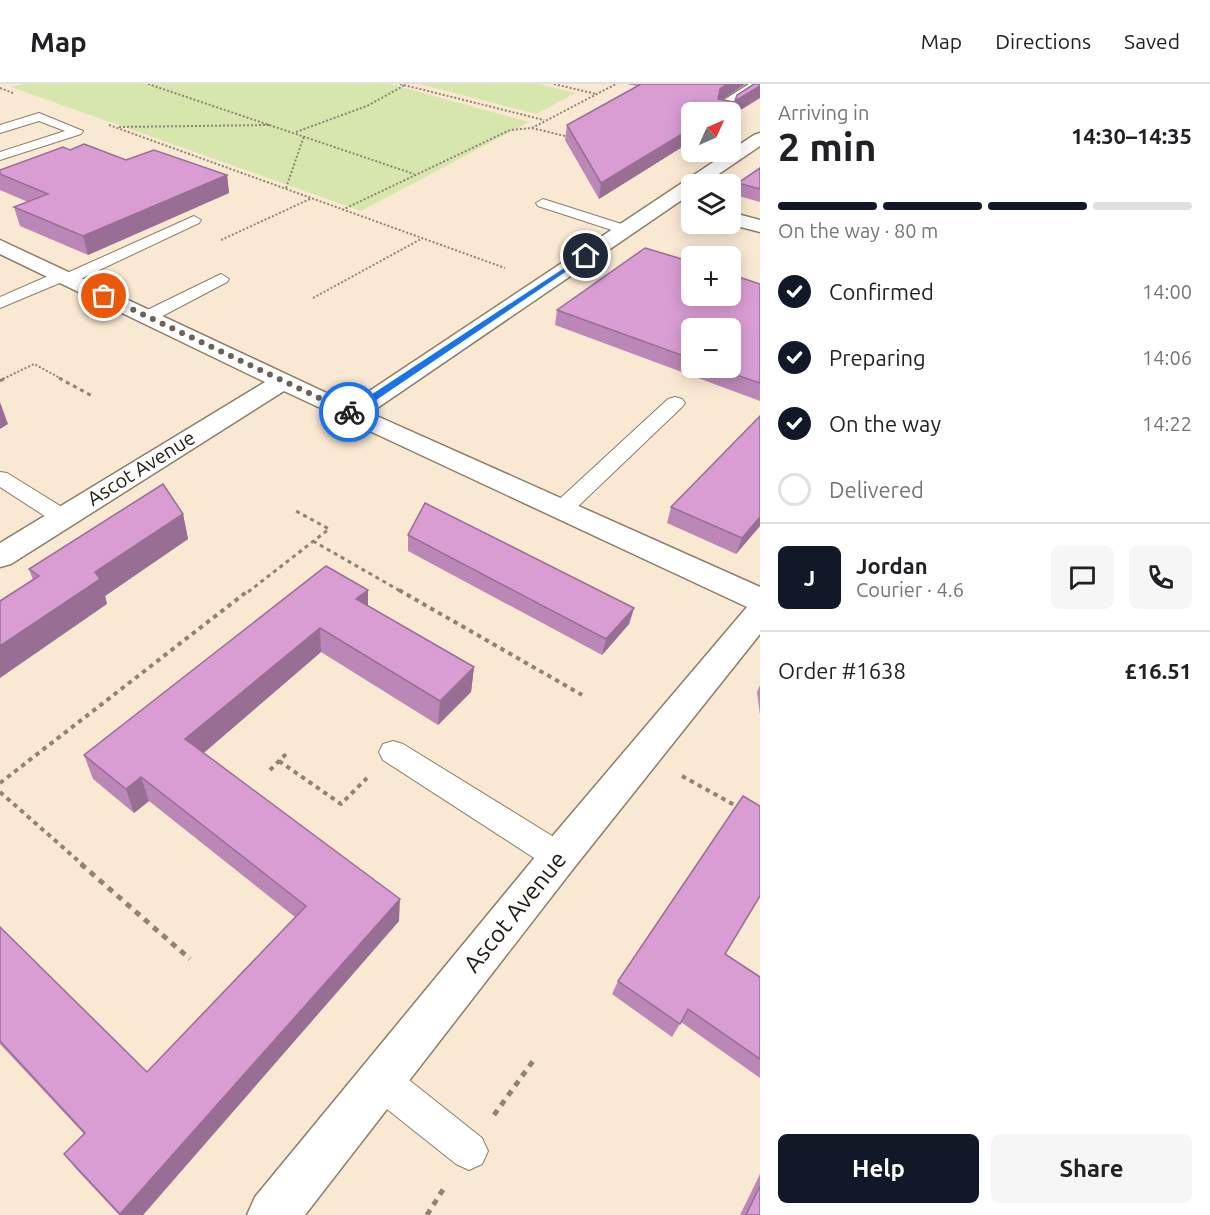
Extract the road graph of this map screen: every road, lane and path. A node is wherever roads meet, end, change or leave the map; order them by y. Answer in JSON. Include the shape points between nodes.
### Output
{"nodes":[{"id":1,"x":148,"y":84,"type":"edge"},
{"id":2,"x":400,"y":84,"type":"edge"},
{"id":3,"x":554,"y":84,"type":"edge"},
{"id":4,"x":616,"y":84,"type":"edge"},
{"id":5,"x":759,"y":84,"type":"edge"},
{"id":6,"x":406,"y":85,"type":"edge"},
{"id":7,"x":0,"y":88,"type":"edge"},
{"id":8,"x":19,"y":94,"type":"dead end"},
{"id":9,"x":596,"y":94,"type":"junction"},
{"id":10,"x":730,"y":102,"type":"edge"},
{"id":11,"x":544,"y":120,"type":"junction"},
{"id":12,"x":104,"y":123,"type":"dead end"},
{"id":13,"x":274,"y":125,"type":"junction"},
{"id":14,"x":114,"y":127,"type":"junction"},
{"id":15,"x":532,"y":128,"type":"junction"},
{"id":16,"x":0,"y":129,"type":"edge"},
{"id":17,"x":76,"y":131,"type":"junction"},
{"id":18,"x":296,"y":132,"type":"junction"},
{"id":19,"x":304,"y":136,"type":"junction"},
{"id":20,"x":760,"y":138,"type":"edge"},
{"id":21,"x":576,"y":139,"type":"edge"},
{"id":22,"x":0,"y":156,"type":"edge"},
{"id":23,"x":414,"y":174,"type":"junction"},
{"id":24,"x":708,"y":174,"type":"edge"},
{"id":25,"x":286,"y":189,"type":"junction"},
{"id":26,"x":681,"y":192,"type":"edge"},
{"id":27,"x":669,"y":200,"type":"junction"},
{"id":28,"x":543,"y":203,"type":"dead end"},
{"id":29,"x":681,"y":204,"type":"edge"},
{"id":30,"x":342,"y":210,"type":"junction"},
{"id":31,"x":194,"y":220,"type":"edge"},
{"id":32,"x":741,"y":221,"type":"edge"},
{"id":33,"x":760,"y":226,"type":"edge"},
{"id":34,"x":626,"y":230,"type":"junction"},
{"id":35,"x":422,"y":239,"type":"junction"},
{"id":36,"x":0,"y":246,"type":"edge"},
{"id":37,"x":65,"y":278,"type":"junction"},
{"id":38,"x":221,"y":279,"type":"dead end"},
{"id":39,"x":547,"y":283,"type":"junction"},
{"id":40,"x":313,"y":298,"type":"dead end"},
{"id":41,"x":0,"y":303,"type":"edge"},
{"id":42,"x":147,"y":316,"type":"junction"},
{"id":43,"x":0,"y":381,"type":"edge"},
{"id":44,"x":283,"y":381,"type":"junction"},
{"id":45,"x":94,"y":397,"type":"dead end"},
{"id":46,"x":675,"y":403,"type":"dead end"},
{"id":47,"x":351,"y":414,"type":"junction"},
{"id":48,"x":0,"y":478,"type":"edge"},
{"id":49,"x":561,"y":510,"type":"junction"},
{"id":50,"x":296,"y":511,"type":"dead end"},
{"id":51,"x":62,"y":517,"type":"junction"},
{"id":52,"x":313,"y":541,"type":"junction"},
{"id":53,"x":0,"y":557,"type":"edge"},
{"id":54,"x":760,"y":600,"type":"edge"},
{"id":55,"x":760,"y":612,"type":"edge"},
{"id":56,"x":582,"y":695,"type":"dead end"},
{"id":57,"x":288,"y":752,"type":"dead end"},
{"id":58,"x":393,"y":752,"type":"joint"},
{"id":59,"x":645,"y":755,"type":"junction"},
{"id":60,"x":279,"y":761,"type":"junction"},
{"id":61,"x":270,"y":770,"type":"dead end"},
{"id":62,"x":0,"y":783,"type":"edge"},
{"id":63,"x":0,"y":792,"type":"edge"},
{"id":64,"x":741,"y":808,"type":"edge"},
{"id":65,"x":559,"y":857,"type":"junction"},
{"id":66,"x":190,"y":959,"type":"dead end"},
{"id":67,"x":381,"y":1081,"type":"junction"},
{"id":68,"x":469,"y":1150,"type":"dead end"},
{"id":69,"x":273,"y":1215,"type":"edge"}],
"edges":[{"from":1,"to":13,"type":"path"},
{"from":2,"to":6,"type":"path"},
{"from":3,"to":9,"type":"path"},
{"from":4,"to":9,"type":"path"},
{"from":5,"to":10,"type":"street"},
{"from":6,"to":11,"type":"path"},
{"from":6,"to":18,"type":"path","via":[[367,106]]},
{"from":7,"to":8,"type":"path"},
{"from":9,"to":11,"type":"path"},
{"from":11,"to":15,"type":"path"},
{"from":12,"to":14,"type":"path"},
{"from":13,"to":14,"type":"path"},
{"from":13,"to":18,"type":"path"},
{"from":14,"to":17,"type":"path"},
{"from":14,"to":25,"type":"path"},
{"from":15,"to":21,"type":"path"},
{"from":15,"to":23,"type":"path","via":[[510,130]]},
{"from":16,"to":17,"type":"lane","via":[[39,117]]},
{"from":17,"to":22,"type":"lane"},
{"from":18,"to":19,"type":"path"},
{"from":19,"to":23,"type":"path"},
{"from":19,"to":25,"type":"path"},
{"from":20,"to":24,"type":"street"},
{"from":23,"to":30,"type":"path"},
{"from":25,"to":30,"type":"path"},
{"from":26,"to":27,"type":"street"},
{"from":27,"to":29,"type":"street"},
{"from":27,"to":34,"type":"street"},
{"from":28,"to":34,"type":"lane"},
{"from":30,"to":35,"type":"path"},
{"from":31,"to":37,"type":"lane"},
{"from":32,"to":33,"type":"street"},
{"from":34,"to":39,"type":"street"},
{"from":35,"to":39,"type":"path"},
{"from":35,"to":40,"type":"path"},
{"from":36,"to":37,"type":"street"},
{"from":37,"to":41,"type":"lane"},
{"from":37,"to":42,"type":"street"},
{"from":38,"to":42,"type":"lane"},
{"from":39,"to":47,"type":"street"},
{"from":42,"to":44,"type":"street"},
{"from":43,"to":45,"type":"path","via":[[34,364]]},
{"from":44,"to":47,"type":"street"},
{"from":44,"to":51,"type":"street","name":"Ascot Avenue"},
{"from":46,"to":49,"type":"lane"},
{"from":47,"to":49,"type":"street"},
{"from":48,"to":51,"type":"lane"},
{"from":49,"to":54,"type":"street"},
{"from":50,"to":52,"type":"path","via":[[329,529]]},
{"from":51,"to":53,"type":"street","name":"Ascot Avenue"},
{"from":52,"to":56,"type":"path"},
{"from":52,"to":62,"type":"path"},
{"from":55,"to":59,"type":"street","name":"Ascot Avenue"},
{"from":57,"to":60,"type":"path"},
{"from":58,"to":60,"type":"path","via":[[341,804]]},
{"from":58,"to":65,"type":"lane"},
{"from":59,"to":64,"type":"path"},
{"from":59,"to":65,"type":"street","name":"Ascot Avenue"},
{"from":60,"to":61,"type":"path"},
{"from":63,"to":66,"type":"path"},
{"from":65,"to":67,"type":"street","name":"Ascot Avenue"},
{"from":67,"to":68,"type":"lane"},
{"from":67,"to":69,"type":"street","name":"Ascot Avenue"}]}
